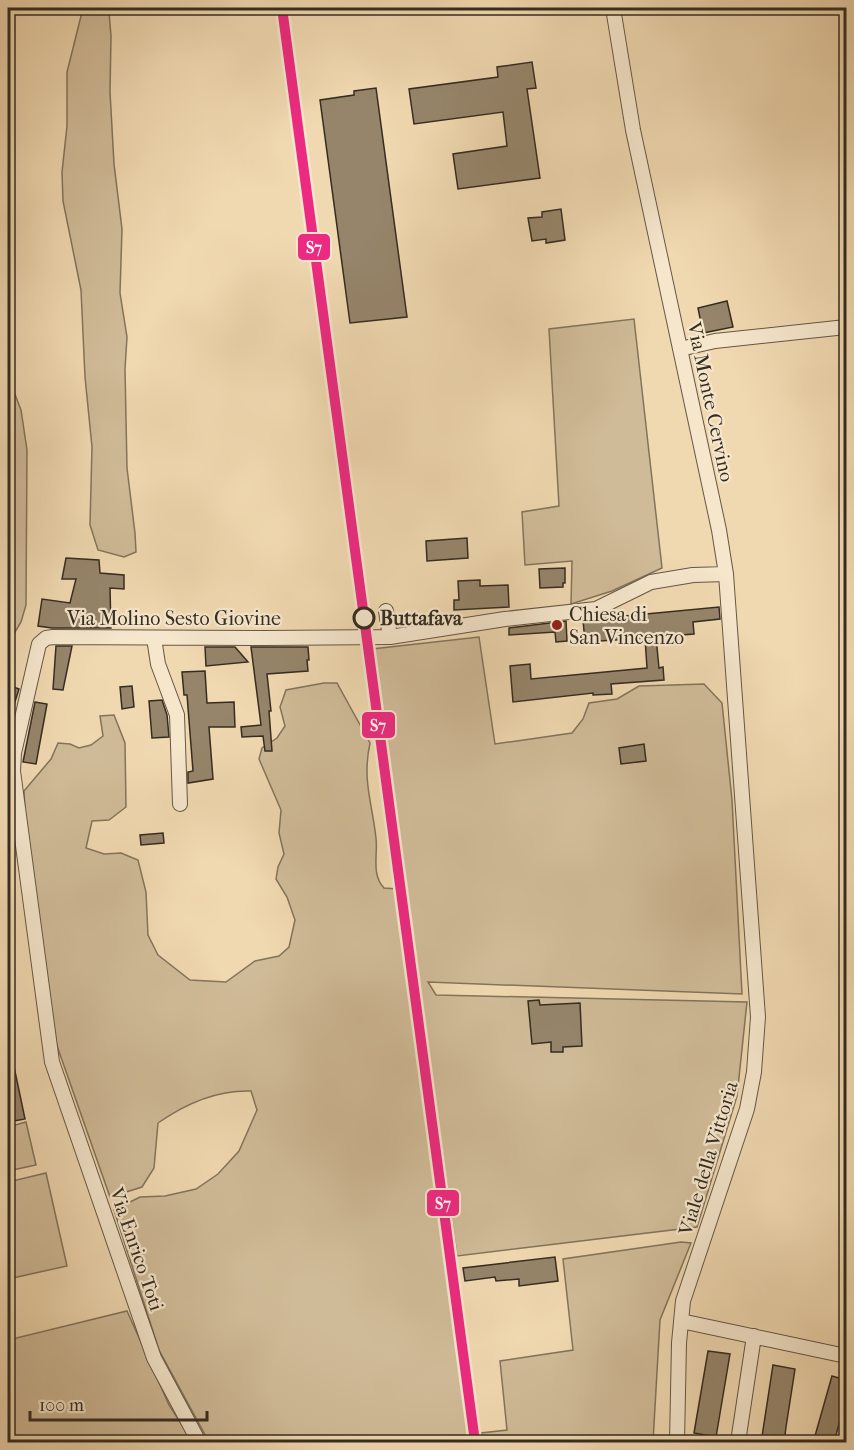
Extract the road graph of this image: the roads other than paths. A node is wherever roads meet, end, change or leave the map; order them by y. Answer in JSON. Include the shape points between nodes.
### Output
{"nodes":[{"id":1,"x":613,"y":8,"type":"edge"},
{"id":2,"x":846,"y":327,"type":"edge"},
{"id":3,"x":680,"y":349,"type":"junction"},
{"id":4,"x":726,"y":574,"type":"junction"},
{"id":5,"x":386,"y":612,"type":"dead end"},
{"id":6,"x":390,"y":637,"type":"junction"},
{"id":7,"x":154,"y":638,"type":"junction"},
{"id":8,"x":180,"y":804,"type":"dead end"},
{"id":9,"x":743,"y":810,"type":"joint"},
{"id":10,"x":52,"y":1062,"type":"joint"},
{"id":11,"x":681,"y":1321,"type":"junction"},
{"id":12,"x":754,"y":1336,"type":"junction"},
{"id":13,"x":846,"y":1356,"type":"edge"},
{"id":14,"x":199,"y":1443,"type":"edge"},
{"id":15,"x":677,"y":1443,"type":"edge"},
{"id":16,"x":738,"y":1443,"type":"edge"}],
"edges":[{"from":1,"to":3,"type":"street","name":"Via Monte Cervino","via":[[633,130]]},
{"from":2,"to":3,"type":"street","via":[[715,341]]},
{"from":3,"to":4,"type":"street","name":"Via Monte Cervino"},
{"from":4,"to":6,"type":"street","name":"Via Molino Sesto Giovine","via":[[651,582],[596,609]]},
{"from":4,"to":9,"type":"street","name":"Via Monte Cervino"},
{"from":5,"to":6,"type":"street"},
{"from":6,"to":7,"type":"street","name":"Via Molino Sesto Giovine"},
{"from":7,"to":8,"type":"street","via":[[158,664],[177,715]]},
{"from":7,"to":10,"type":"street","name":"Via Molino Sesto Giovine","via":[[53,637],[42,640],[38,648],[13,771]]},
{"from":9,"to":11,"type":"street","name":"Viale della Vittoria","via":[[758,1017],[754,1072],[747,1109],[683,1301]]},
{"from":10,"to":14,"type":"street","name":"Via Enrico Toti","via":[[154,1358]]},
{"from":11,"to":12,"type":"street"},
{"from":11,"to":15,"type":"street","name":"Viale della Vittoria"},
{"from":12,"to":13,"type":"street"},
{"from":12,"to":16,"type":"street"}]}
